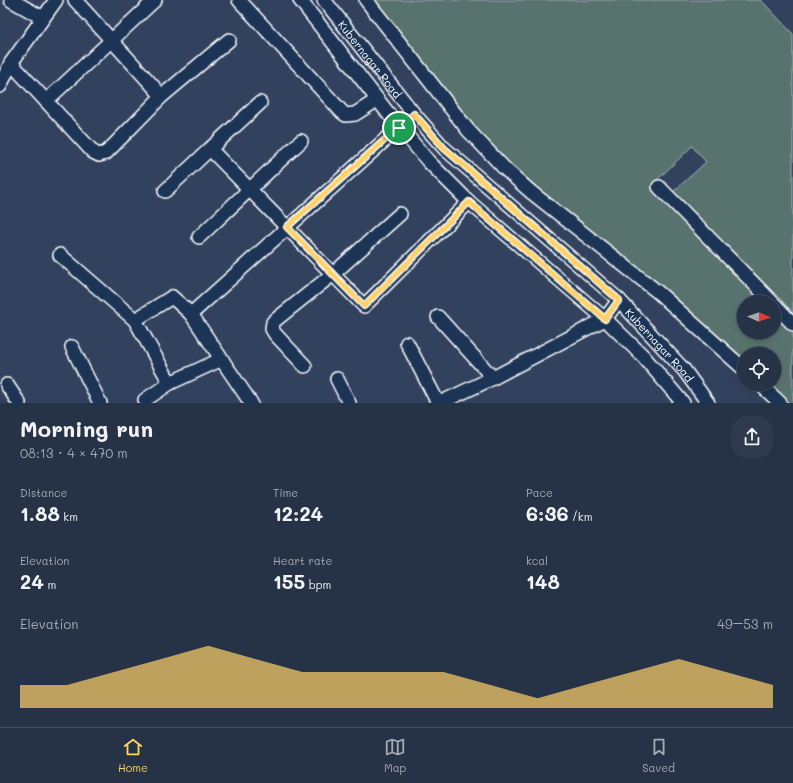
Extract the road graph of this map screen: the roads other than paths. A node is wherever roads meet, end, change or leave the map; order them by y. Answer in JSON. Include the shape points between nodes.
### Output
{"nodes":[{"id":1,"x":11,"y":0,"type":"edge"},
{"id":2,"x":56,"y":0,"type":"edge"},
{"id":3,"x":75,"y":0,"type":"edge"},
{"id":4,"x":155,"y":0,"type":"edge"},
{"id":5,"x":239,"y":0,"type":"edge"},
{"id":6,"x":300,"y":0,"type":"edge"},
{"id":7,"x":324,"y":0,"type":"edge"},
{"id":8,"x":366,"y":0,"type":"edge"},
{"id":9,"x":43,"y":18,"type":"junction"},
{"id":10,"x":111,"y":40,"type":"junction"},
{"id":11,"x":229,"y":40,"type":"dead end"},
{"id":12,"x":11,"y":63,"type":"junction"},
{"id":13,"x":2,"y":79,"type":"edge"},
{"id":14,"x":162,"y":96,"type":"junction"},
{"id":15,"x":377,"y":100,"type":"junction"},
{"id":16,"x":46,"y":101,"type":"junction"},
{"id":17,"x":260,"y":103,"type":"dead end"},
{"id":18,"x":414,"y":114,"type":"junction"},
{"id":19,"x":399,"y":128,"type":"junction"},
{"id":20,"x":301,"y":141,"type":"dead end"},
{"id":21,"x":210,"y":149,"type":"junction"},
{"id":22,"x":659,"y":187,"type":"dead end"},
{"id":23,"x":250,"y":189,"type":"junction"},
{"id":24,"x":165,"y":191,"type":"dead end"},
{"id":25,"x":469,"y":202,"type":"junction"},
{"id":26,"x":400,"y":214,"type":"dead end"},
{"id":27,"x":287,"y":227,"type":"junction"},
{"id":28,"x":199,"y":237,"type":"dead end"},
{"id":29,"x":60,"y":255,"type":"dead end"},
{"id":30,"x":333,"y":274,"type":"junction"},
{"id":31,"x":765,"y":295,"type":"edge"},
{"id":32,"x":619,"y":300,"type":"junction"},
{"id":33,"x":781,"y":311,"type":"edge"},
{"id":34,"x":191,"y":314,"type":"junction"},
{"id":35,"x":438,"y":317,"type":"dead end"},
{"id":36,"x":605,"y":319,"type":"junction"},
{"id":37,"x":135,"y":320,"type":"junction"},
{"id":38,"x":793,"y":324,"type":"edge"},
{"id":39,"x":407,"y":343,"type":"dead end"},
{"id":40,"x":72,"y":347,"type":"dead end"},
{"id":41,"x":222,"y":359,"type":"junction"},
{"id":42,"x":737,"y":363,"type":"edge"},
{"id":43,"x":305,"y":366,"type":"dead end"},
{"id":44,"x":493,"y":378,"type":"junction"},
{"id":45,"x":337,"y":379,"type":"dead end"},
{"id":46,"x":170,"y":383,"type":"junction"},
{"id":47,"x":7,"y":384,"type":"dead end"},
{"id":48,"x":767,"y":391,"type":"edge"},
{"id":49,"x":144,"y":402,"type":"edge"},
{"id":50,"x":444,"y":402,"type":"edge"},
{"id":51,"x":19,"y":403,"type":"edge"},
{"id":52,"x":100,"y":403,"type":"edge"},
{"id":53,"x":251,"y":403,"type":"edge"},
{"id":54,"x":349,"y":403,"type":"edge"},
{"id":55,"x":683,"y":403,"type":"edge"},
{"id":56,"x":708,"y":403,"type":"edge"},
{"id":57,"x":780,"y":403,"type":"edge"}],
"edges":[{"from":1,"to":9,"type":"street"},
{"from":2,"to":9,"type":"street"},
{"from":3,"to":10,"type":"street"},
{"from":4,"to":10,"type":"street"},
{"from":5,"to":15,"type":"street","via":[[346,115],[355,114]]},
{"from":6,"to":15,"type":"street","name":"Kubernagar Road"},
{"from":7,"to":18,"type":"street","name":"Kubernagar Road"},
{"from":8,"to":42,"type":"street","via":[[468,130],[505,169],[660,293]]},
{"from":9,"to":12,"type":"street"},
{"from":10,"to":14,"type":"street"},
{"from":10,"to":16,"type":"street"},
{"from":11,"to":14,"type":"street"},
{"from":12,"to":13,"type":"street"},
{"from":12,"to":16,"type":"street"},
{"from":14,"to":16,"type":"street","via":[[106,153],[99,154],[93,152]]},
{"from":15,"to":19,"type":"street","name":"Kubernagar Road"},
{"from":17,"to":21,"type":"street"},
{"from":18,"to":19,"type":"street"},
{"from":18,"to":32,"type":"street","name":"Kubernagar Road","via":[[444,148]]},
{"from":19,"to":25,"type":"street","name":"Kubernagar Road"},
{"from":19,"to":27,"type":"street"},
{"from":20,"to":23,"type":"street"},
{"from":21,"to":23,"type":"street"},
{"from":21,"to":24,"type":"street"},
{"from":22,"to":31,"type":"street"},
{"from":23,"to":27,"type":"street"},
{"from":23,"to":28,"type":"street"},
{"from":25,"to":30,"type":"street","via":[[364,306]]},
{"from":25,"to":36,"type":"street","name":"Kubernagar Road"},
{"from":26,"to":30,"type":"street"},
{"from":27,"to":30,"type":"street"},
{"from":27,"to":34,"type":"street"},
{"from":29,"to":37,"type":"street"},
{"from":30,"to":43,"type":"street","via":[[273,322],[275,334]]},
{"from":32,"to":36,"type":"street"},
{"from":32,"to":56,"type":"street","name":"Kubernagar Road","via":[[684,370]]},
{"from":33,"to":38,"type":"street"},
{"from":34,"to":37,"type":"street","via":[[172,297]]},
{"from":34,"to":41,"type":"street"},
{"from":35,"to":44,"type":"street"},
{"from":36,"to":44,"type":"street"},
{"from":36,"to":55,"type":"street","name":"Kubernagar Road","via":[[643,356]]},
{"from":37,"to":46,"type":"street"},
{"from":39,"to":50,"type":"street"},
{"from":40,"to":52,"type":"street"},
{"from":41,"to":46,"type":"street"},
{"from":41,"to":53,"type":"street"},
{"from":44,"to":50,"type":"street"},
{"from":45,"to":54,"type":"street"},
{"from":46,"to":49,"type":"street"},
{"from":47,"to":51,"type":"street"},
{"from":48,"to":57,"type":"street"}]}
